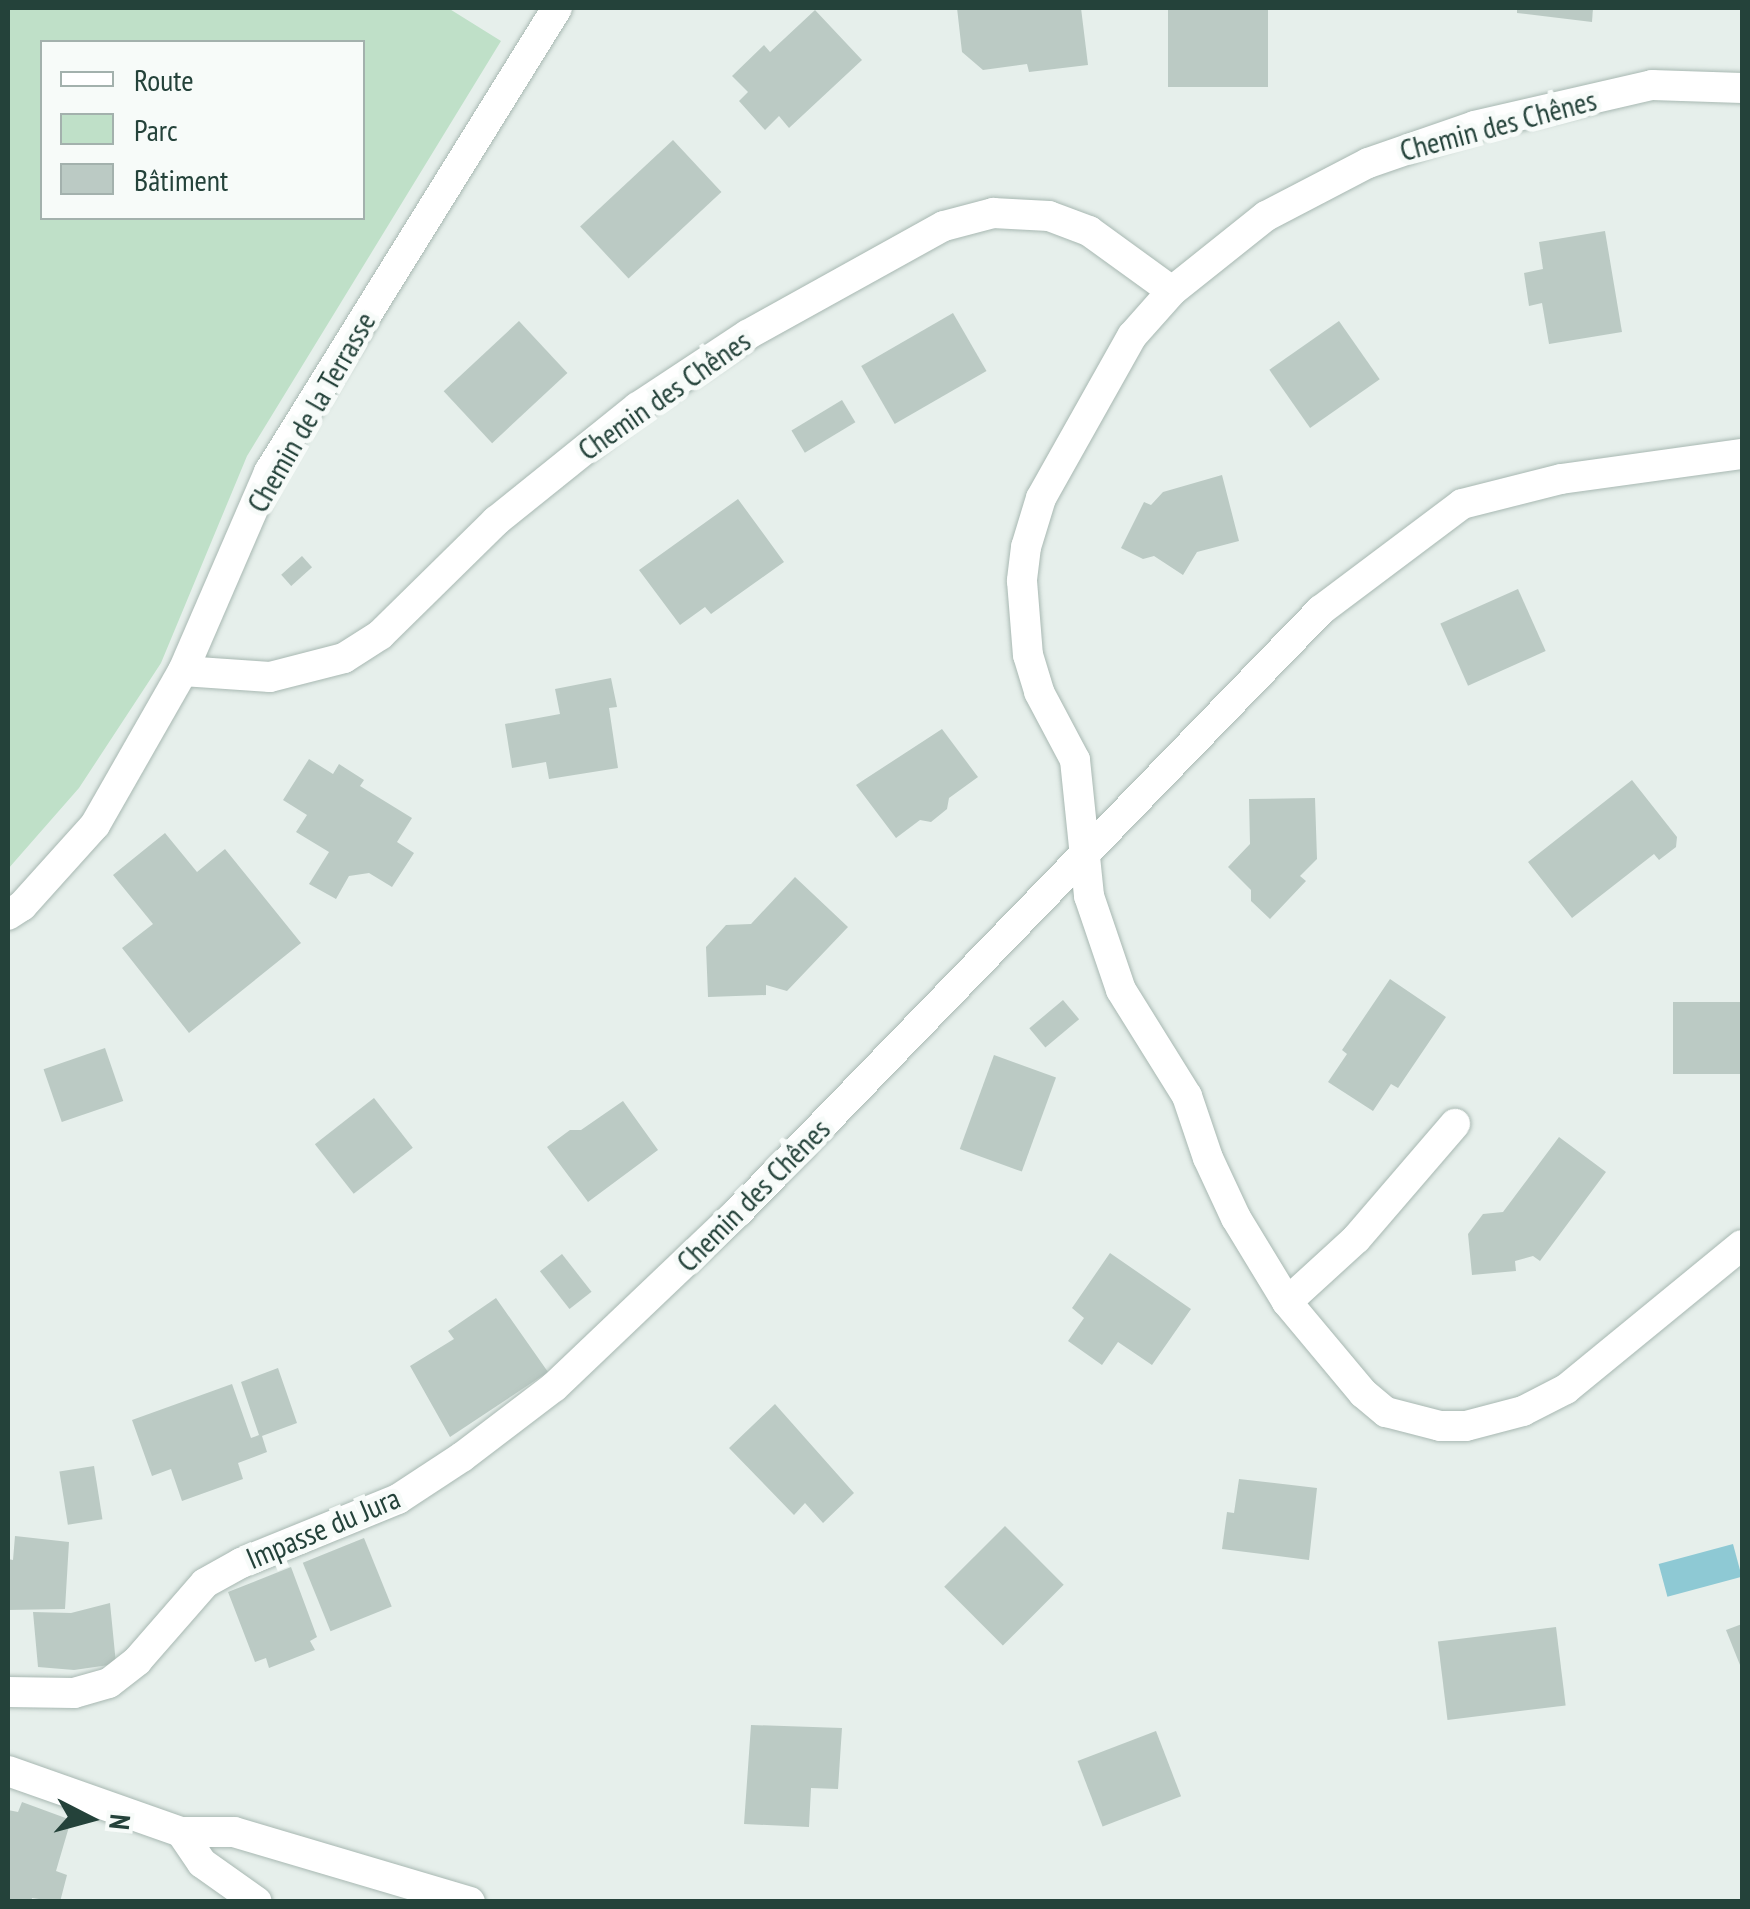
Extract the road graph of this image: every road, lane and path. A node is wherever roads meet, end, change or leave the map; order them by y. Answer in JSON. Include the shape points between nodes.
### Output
{"nodes":[{"id":1,"x":557,"y":8,"type":"edge"},
{"id":2,"x":1742,"y":88,"type":"edge"},
{"id":3,"x":1172,"y":291,"type":"junction"},
{"id":4,"x":1742,"y":454,"type":"edge"},
{"id":5,"x":183,"y":671,"type":"junction"},
{"id":6,"x":1084,"y":854,"type":"junction"},
{"id":7,"x":8,"y":915,"type":"edge"},
{"id":8,"x":1455,"y":1124,"type":"dead end"},
{"id":9,"x":1742,"y":1245,"type":"edge"},
{"id":10,"x":1287,"y":1302,"type":"junction"},
{"id":11,"x":629,"y":1319,"type":"joint"},
{"id":12,"x":8,"y":1692,"type":"edge"},
{"id":13,"x":8,"y":1771,"type":"edge"},
{"id":14,"x":181,"y":1832,"type":"junction"},
{"id":15,"x":257,"y":1902,"type":"edge"},
{"id":16,"x":470,"y":1902,"type":"edge"}],
"edges":[{"from":1,"to":5,"type":"street","name":"Chemin de la Terrasse","via":[[268,472]]},
{"from":2,"to":3,"type":"street","name":"Chemin des Chênes","via":[[1652,85],[1420,141],[1266,216]]},
{"from":3,"to":5,"type":"street","name":"Chemin des Chênes","via":[[1090,231],[1048,216],[993,213],[944,226],[747,335],[638,408],[496,521],[380,636],[344,658],[270,677]]},
{"from":3,"to":6,"type":"street","name":"Chemin des Chênes","via":[[1132,336],[1067,445],[1026,547],[1028,656],[1074,760]]},
{"from":4,"to":6,"type":"street","name":"Chemin des Chênes","via":[[1561,479],[1462,504],[1321,610]]},
{"from":5,"to":7,"type":"street","name":"Chemin de la Terrasse","via":[[94,825]]},
{"from":6,"to":10,"type":"street","name":"Chemin des Chênes","via":[[1089,896],[1121,990],[1187,1096],[1236,1218]]},
{"from":6,"to":11,"type":"street","name":"Chemin des Chênes"},
{"from":8,"to":10,"type":"street","via":[[1356,1239]]},
{"from":9,"to":10,"type":"street","name":"Chemin des Chênes","via":[[1566,1389],[1466,1426],[1386,1412],[1332,1360]]},
{"from":11,"to":12,"type":"street","name":"Impasse du Jura","via":[[554,1387],[430,1479],[362,1516],[204,1583],[125,1674],[92,1690]]},
{"from":13,"to":14,"type":"street"},
{"from":14,"to":15,"type":"street","via":[[202,1863]]},
{"from":14,"to":16,"type":"street","via":[[234,1832]]}]}
